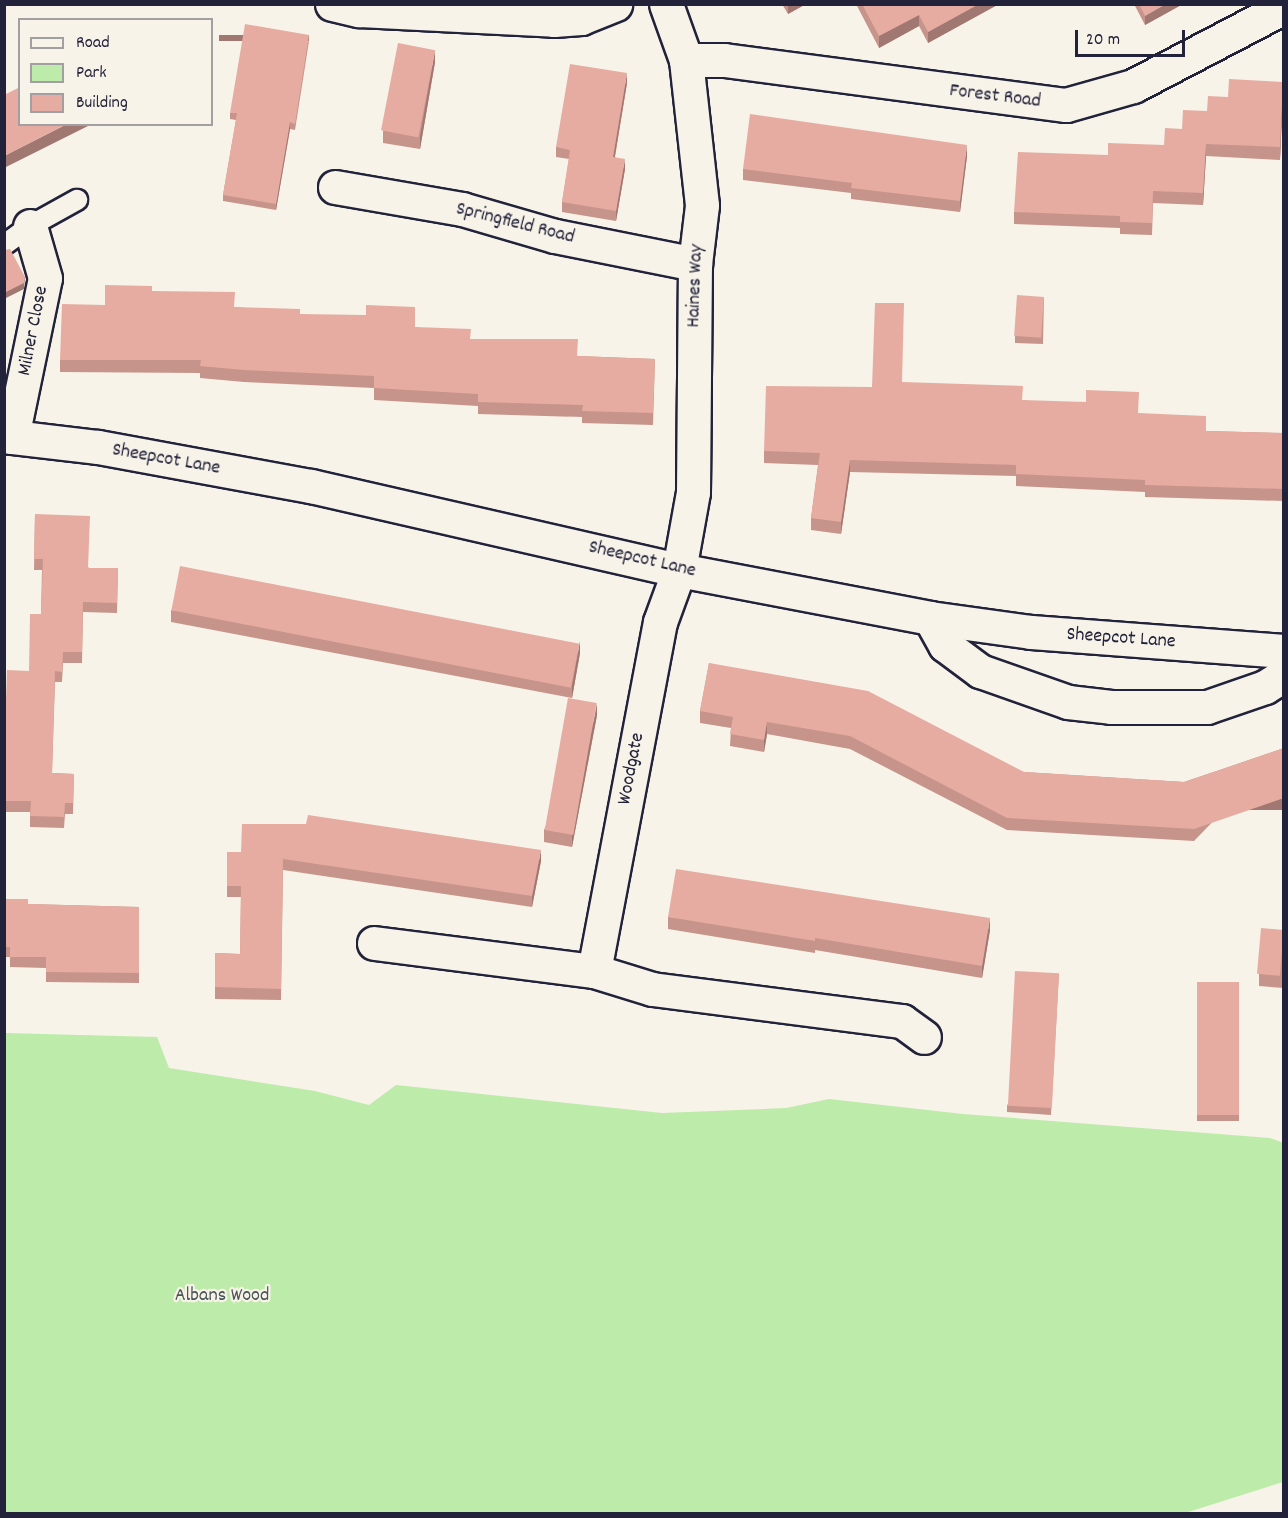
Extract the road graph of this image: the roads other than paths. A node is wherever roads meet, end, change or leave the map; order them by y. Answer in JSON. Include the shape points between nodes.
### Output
{"nodes":[{"id":1,"x":332,"y":4,"type":"edge"},
{"id":2,"x":615,"y":4,"type":"edge"},
{"id":3,"x":666,"y":4,"type":"edge"},
{"id":4,"x":1282,"y":6,"type":"edge"},
{"id":5,"x":686,"y":60,"type":"junction"},
{"id":6,"x":335,"y":187,"type":"dead end"},
{"id":7,"x":77,"y":200,"type":"dead end"},
{"id":8,"x":30,"y":226,"type":"junction"},
{"id":9,"x":4,"y":245,"type":"edge"},
{"id":10,"x":694,"y":264,"type":"junction"},
{"id":11,"x":8,"y":437,"type":"edge"},
{"id":12,"x":680,"y":570,"type":"junction"},
{"id":13,"x":930,"y":618,"type":"junction"},
{"id":14,"x":1284,"y":651,"type":"edge"},
{"id":15,"x":1284,"y":675,"type":"edge"},
{"id":16,"x":374,"y":943,"type":"dead end"},
{"id":17,"x":594,"y":971,"type":"junction"},
{"id":18,"x":924,"y":1037,"type":"dead end"}],
"edges":[{"from":1,"to":2,"type":"street","via":[[359,10],[554,20],[581,18]]},
{"from":3,"to":5,"type":"street","name":"Haines Way"},
{"from":4,"to":5,"type":"street","name":"Forest Road","via":[[1133,86],[1066,105],[724,60]]},
{"from":5,"to":10,"type":"street","name":"Haines Way","via":[[702,205]]},
{"from":6,"to":10,"type":"street","name":"Springfield Road","via":[[462,209],[555,236]]},
{"from":7,"to":8,"type":"lane"},
{"from":8,"to":9,"type":"lane"},
{"from":8,"to":11,"type":"street","name":"Milner Close","via":[[45,278]]},
{"from":10,"to":12,"type":"street","name":"Haines Way","via":[[693,492]]},
{"from":11,"to":12,"type":"street","name":"Sheepcot Lane","via":[[98,447],[311,486]]},
{"from":12,"to":13,"type":"street","name":"Sheepcot Lane"},
{"from":12,"to":17,"type":"street","name":"Woodgate","via":[[660,622]]},
{"from":13,"to":14,"type":"street","name":"Sheepcot Lane","via":[[1031,632]]},
{"from":13,"to":15,"type":"street","via":[[945,645],[980,671],[1068,702],[1122,708],[1207,707],[1265,687]]},
{"from":16,"to":17,"type":"street"},
{"from":17,"to":18,"type":"street","via":[[652,989],[902,1021]]}]}
